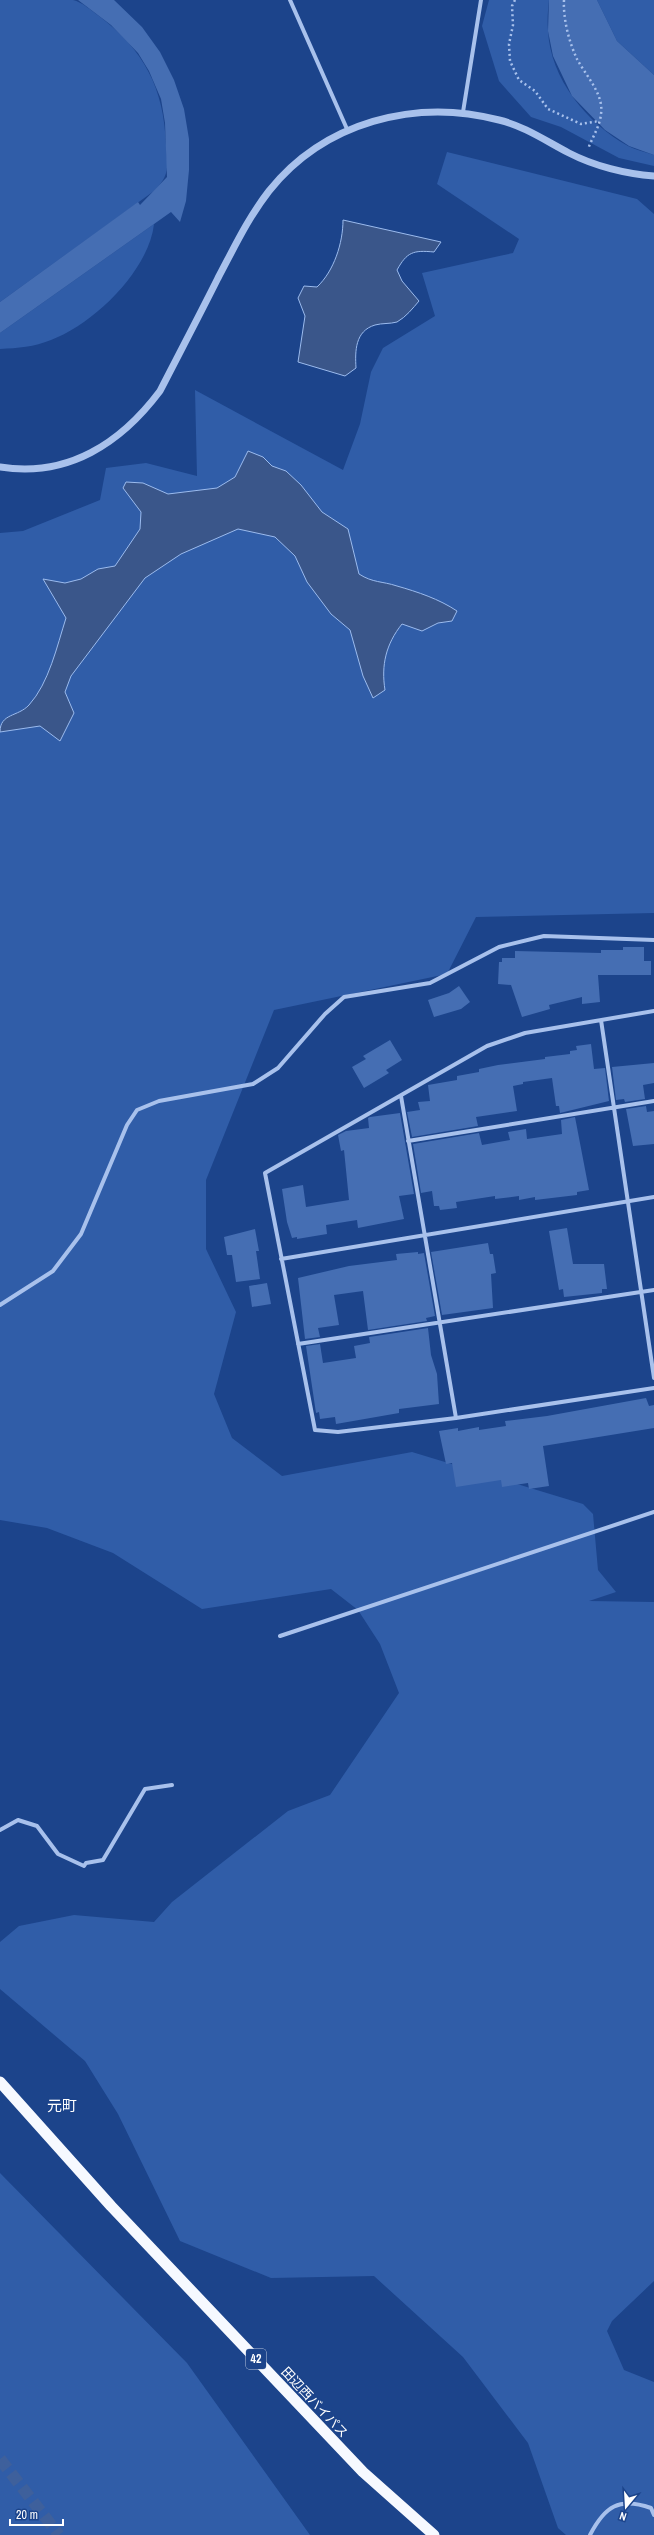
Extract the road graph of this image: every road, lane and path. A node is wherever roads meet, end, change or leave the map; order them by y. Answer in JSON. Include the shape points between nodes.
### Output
{"nodes":[{"id":1,"x":290,"y":0,"type":"edge"},
{"id":2,"x":481,"y":0,"type":"edge"},
{"id":3,"x":515,"y":0,"type":"edge"},
{"id":4,"x":564,"y":0,"type":"edge"},
{"id":5,"x":463,"y":112,"type":"junction"},
{"id":6,"x":599,"y":121,"type":"junction"},
{"id":7,"x":347,"y":130,"type":"junction"},
{"id":8,"x":584,"y":158,"type":"junction"},
{"id":9,"x":654,"y":176,"type":"edge"},
{"id":10,"x":0,"y":467,"type":"edge"},
{"id":11,"x":654,"y":940,"type":"edge"},
{"id":12,"x":654,"y":1011,"type":"edge"},
{"id":13,"x":601,"y":1020,"type":"junction"},
{"id":14,"x":401,"y":1096,"type":"junction"},
{"id":15,"x":654,"y":1101,"type":"edge"},
{"id":16,"x":614,"y":1108,"type":"junction"},
{"id":17,"x":408,"y":1140,"type":"junction"},
{"id":18,"x":654,"y":1197,"type":"edge"},
{"id":19,"x":628,"y":1202,"type":"junction"},
{"id":20,"x":425,"y":1235,"type":"junction"},
{"id":21,"x":281,"y":1259,"type":"junction"},
{"id":22,"x":654,"y":1290,"type":"edge"},
{"id":23,"x":641,"y":1292,"type":"junction"},
{"id":24,"x":0,"y":1305,"type":"edge"},
{"id":25,"x":440,"y":1322,"type":"junction"},
{"id":26,"x":298,"y":1344,"type":"junction"},
{"id":27,"x":654,"y":1378,"type":"edge"},
{"id":28,"x":654,"y":1388,"type":"edge"},
{"id":29,"x":456,"y":1418,"type":"junction"},
{"id":30,"x":654,"y":1512,"type":"edge"},
{"id":31,"x":280,"y":1636,"type":"dead end"},
{"id":32,"x":172,"y":1786,"type":"dead end"},
{"id":33,"x":0,"y":1830,"type":"edge"},
{"id":34,"x":0,"y":2082,"type":"edge"},
{"id":35,"x":0,"y":2092,"type":"edge"},
{"id":36,"x":85,"y":2176,"type":"junction"},
{"id":37,"x":654,"y":2515,"type":"edge"},
{"id":38,"x":434,"y":2535,"type":"edge"},
{"id":39,"x":590,"y":2535,"type":"edge"}],
"edges":[{"from":1,"to":7,"type":"street"},
{"from":2,"to":5,"type":"street"},
{"from":3,"to":6,"type":"path","via":[[512,6],[513,25],[509,44],[510,61],[518,80],[535,92],[548,109],[581,124]]},
{"from":4,"to":6,"type":"path","via":[[568,34],[577,58],[599,95],[602,114]]},
{"from":5,"to":7,"type":"street","via":[[387,116]]},
{"from":5,"to":8,"type":"street","via":[[500,120]]},
{"from":6,"to":8,"type":"path"},
{"from":7,"to":10,"type":"street","via":[[304,155],[265,197],[247,222],[160,391],[141,416],[122,434],[99,449],[72,461],[45,468]]},
{"from":8,"to":9,"type":"street","via":[[632,174]]},
{"from":11,"to":24,"type":"street","via":[[544,936],[499,947],[430,983],[344,997],[324,1014],[278,1068],[253,1084],[159,1101],[137,1110],[127,1124],[81,1234],[53,1271]]},
{"from":12,"to":13,"type":"street"},
{"from":13,"to":14,"type":"street","via":[[525,1032],[487,1046]]},
{"from":13,"to":16,"type":"street"},
{"from":14,"to":17,"type":"street"},
{"from":14,"to":21,"type":"street","via":[[265,1173]]},
{"from":15,"to":16,"type":"street"},
{"from":16,"to":17,"type":"street"},
{"from":16,"to":19,"type":"street"},
{"from":17,"to":20,"type":"street"},
{"from":18,"to":19,"type":"street"},
{"from":19,"to":20,"type":"street"},
{"from":19,"to":23,"type":"street"},
{"from":20,"to":21,"type":"street"},
{"from":20,"to":25,"type":"street"},
{"from":21,"to":26,"type":"street"},
{"from":22,"to":23,"type":"street"},
{"from":23,"to":25,"type":"street"},
{"from":23,"to":27,"type":"street"},
{"from":25,"to":26,"type":"street"},
{"from":25,"to":29,"type":"street"},
{"from":26,"to":29,"type":"street","via":[[315,1430],[338,1432]]},
{"from":28,"to":29,"type":"street"},
{"from":30,"to":31,"type":"street"},
{"from":32,"to":33,"type":"street","via":[[145,1790],[103,1860],[86,1863],[84,1866],[58,1854],[37,1826],[18,1820]]},
{"from":34,"to":36,"type":"highway","name":"田辺西バイパス","number":"42"},
{"from":35,"to":36,"type":"highway","name":"田辺西バイパス","number":"42"},
{"from":36,"to":38,"type":"highway","name":"田辺西バイパス","number":"42","via":[[363,2472]]},
{"from":37,"to":39,"type":"street","via":[[651,2508],[639,2504],[626,2503],[615,2506],[597,2520]]}]}
